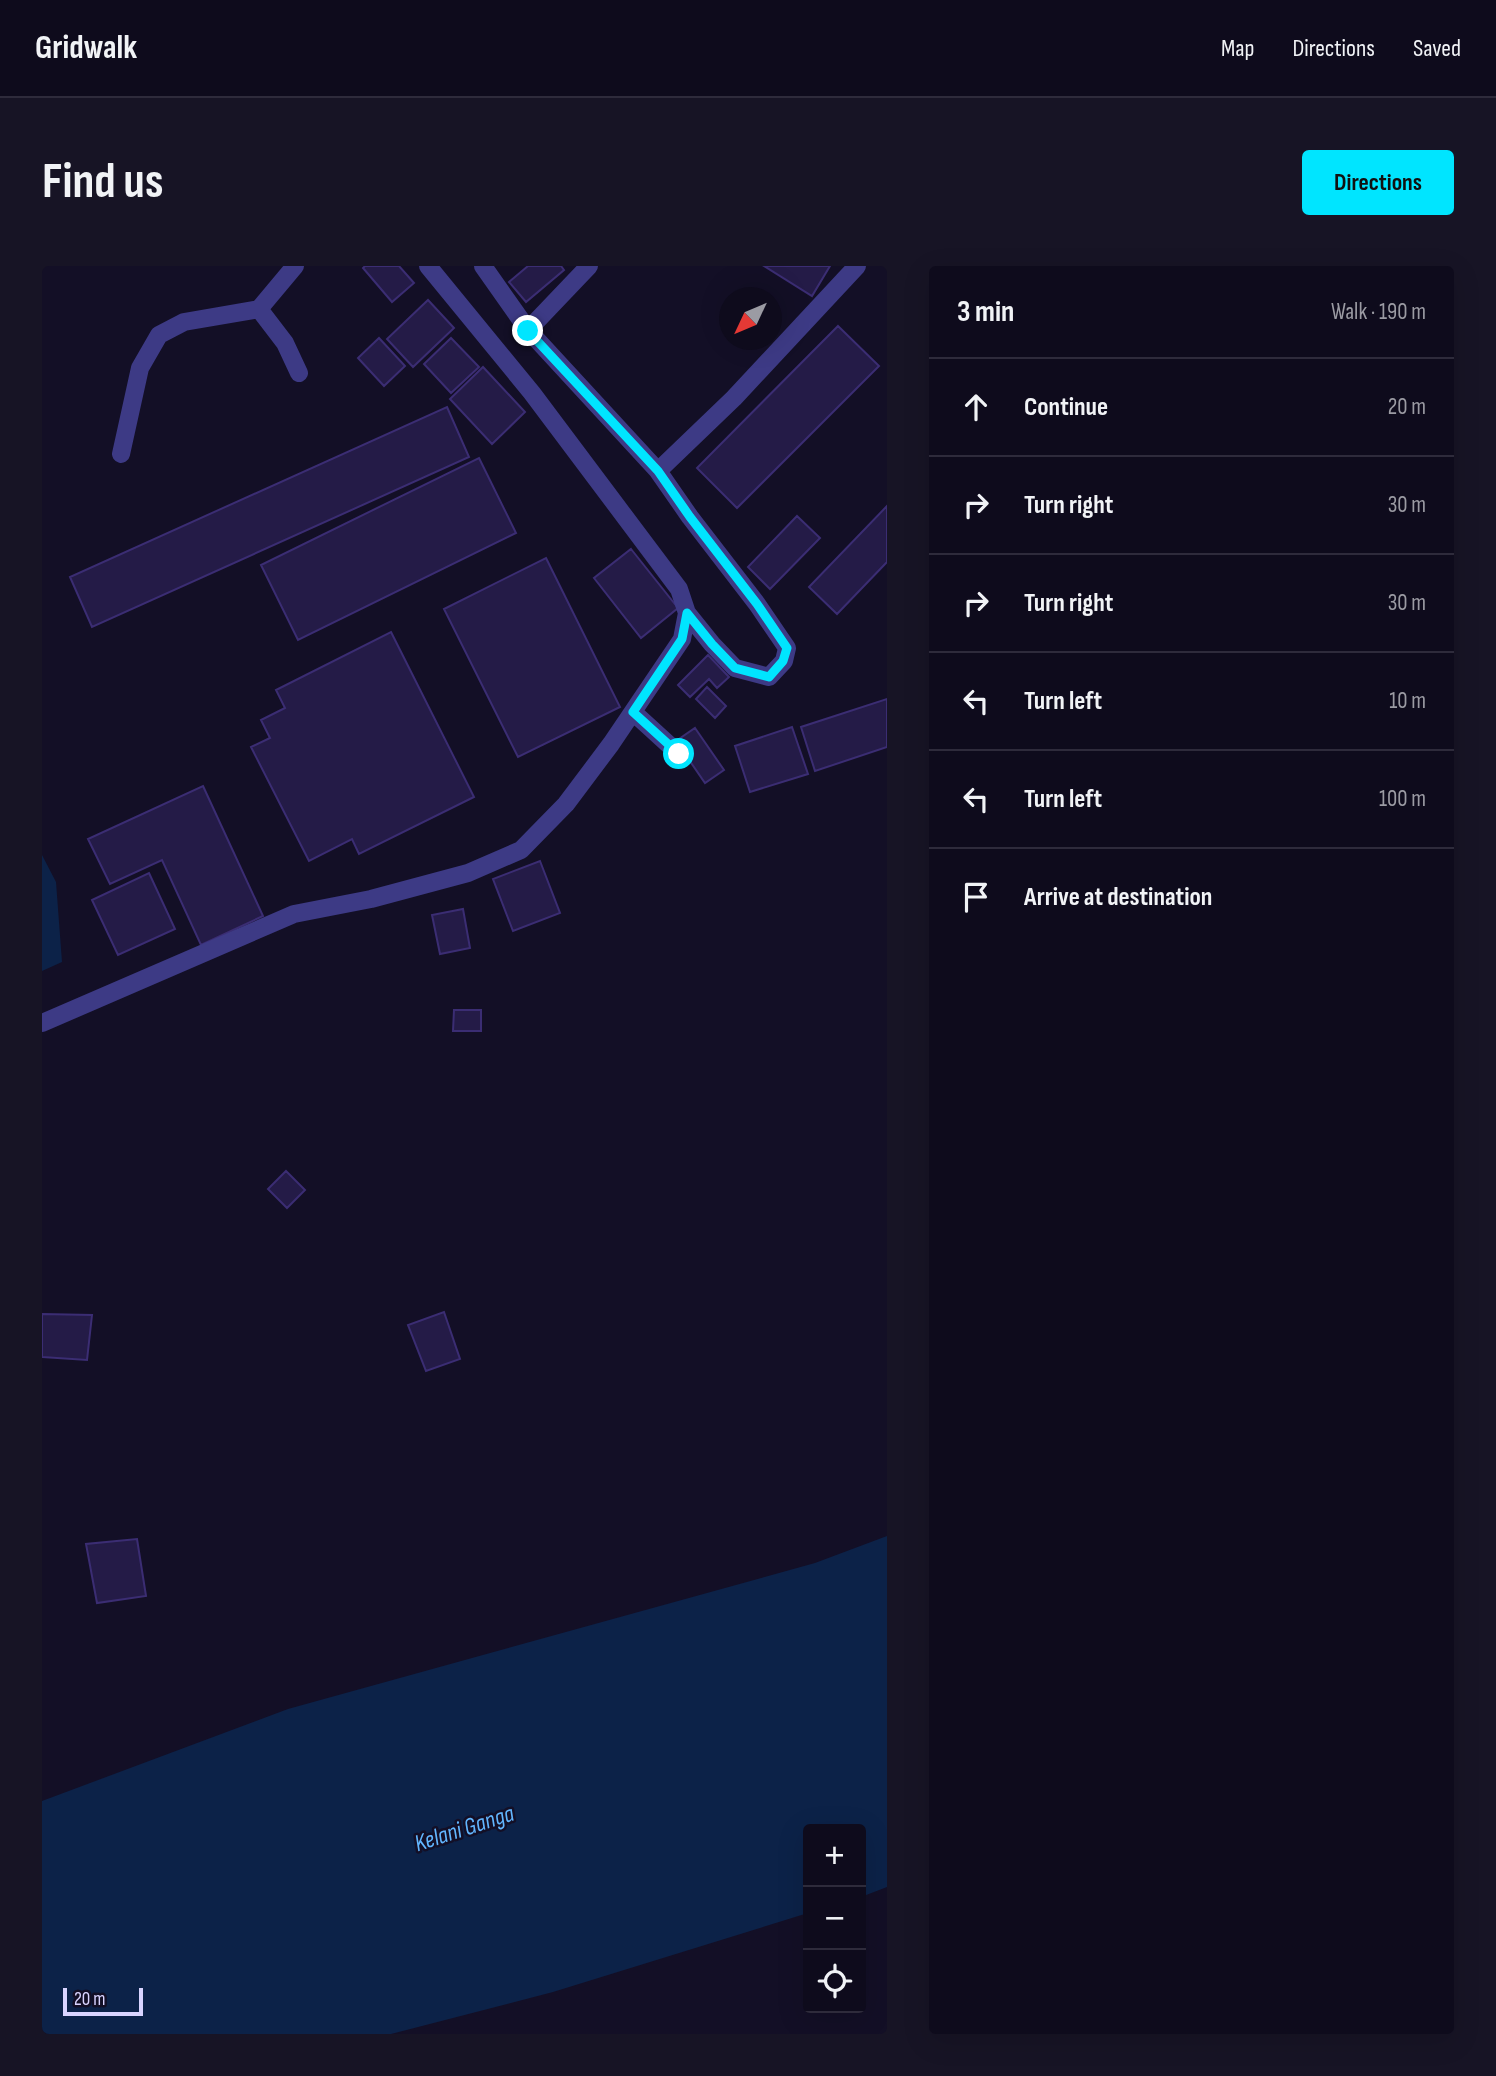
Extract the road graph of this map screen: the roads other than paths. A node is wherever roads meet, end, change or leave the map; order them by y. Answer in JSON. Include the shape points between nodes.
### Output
{"nodes":[{"id":1,"x":295,"y":266,"type":"edge"},
{"id":2,"x":428,"y":266,"type":"edge"},
{"id":3,"x":483,"y":266,"type":"edge"},
{"id":4,"x":589,"y":266,"type":"edge"},
{"id":5,"x":857,"y":266,"type":"edge"},
{"id":6,"x":259,"y":309,"type":"junction"},
{"id":7,"x":528,"y":331,"type":"junction"},
{"id":8,"x":299,"y":373,"type":"dead end"},
{"id":9,"x":121,"y":454,"type":"dead end"},
{"id":10,"x":658,"y":471,"type":"junction"},
{"id":11,"x":687,"y":613,"type":"junction"},
{"id":12,"x":633,"y":712,"type":"junction"},
{"id":13,"x":679,"y":754,"type":"dead end"},
{"id":14,"x":42,"y":1023,"type":"edge"}],
"edges":[{"from":1,"to":6,"type":"street"},
{"from":2,"to":11,"type":"street","via":[[532,393],[680,589]]},
{"from":3,"to":7,"type":"street"},
{"from":4,"to":7,"type":"street"},
{"from":5,"to":10,"type":"street","via":[[734,398]]},
{"from":6,"to":8,"type":"street","via":[[285,343]]},
{"from":6,"to":9,"type":"street","via":[[184,322],[159,335],[140,368]]},
{"from":7,"to":10,"type":"street"},
{"from":10,"to":11,"type":"street","via":[[787,648],[783,661],[769,677],[735,668]]},
{"from":11,"to":12,"type":"street","via":[[682,639]]},
{"from":12,"to":13,"type":"street"},
{"from":12,"to":14,"type":"street","via":[[566,804],[521,850],[468,873],[294,914]]}]}
